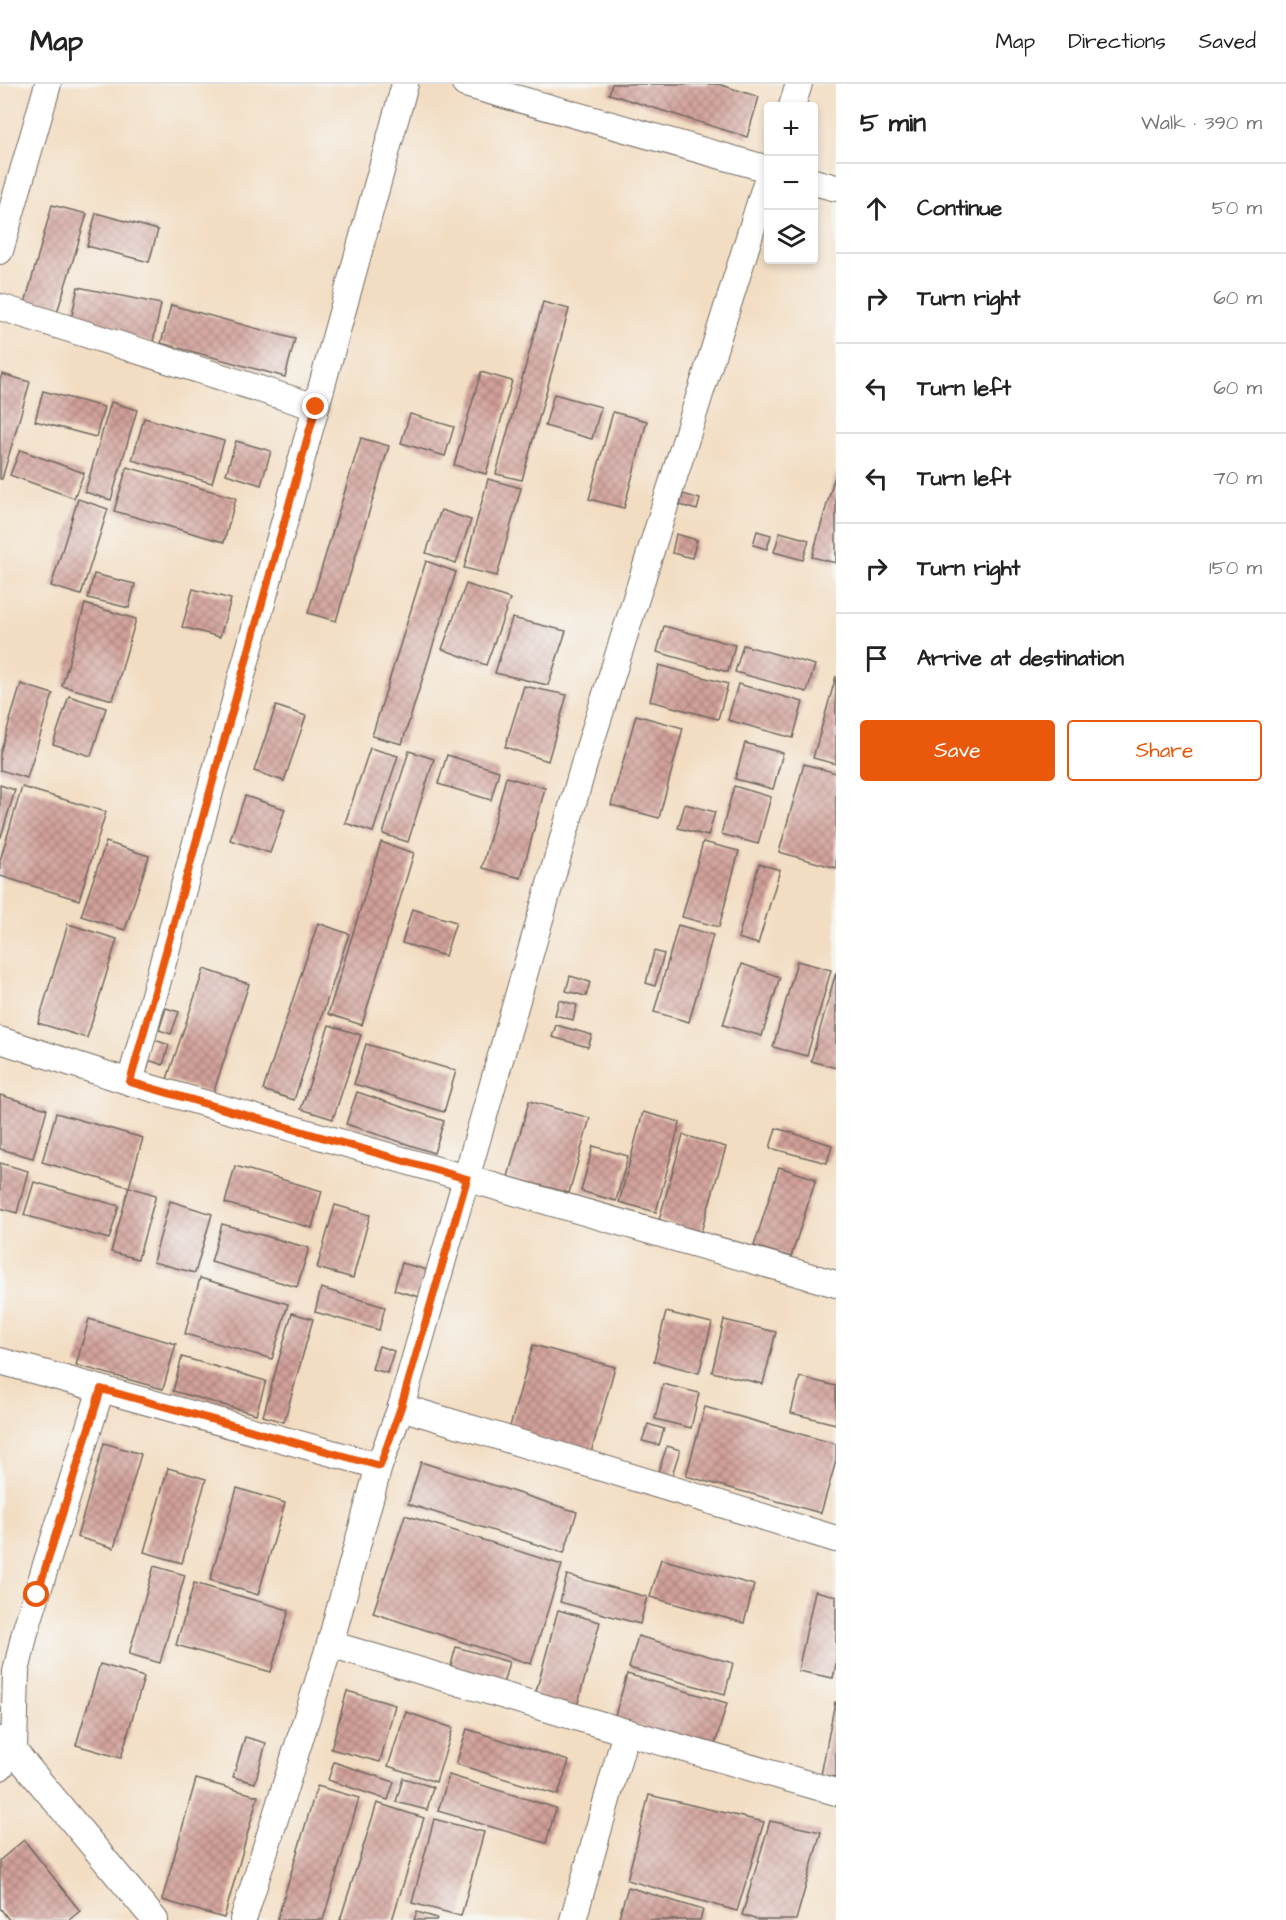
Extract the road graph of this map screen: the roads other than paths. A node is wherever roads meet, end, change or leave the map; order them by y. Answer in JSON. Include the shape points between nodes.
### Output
{"nodes":[{"id":1,"x":48,"y":84,"type":"edge"},
{"id":2,"x":405,"y":84,"type":"edge"},
{"id":3,"x":465,"y":84,"type":"edge"},
{"id":4,"x":799,"y":84,"type":"edge"},
{"id":5,"x":793,"y":102,"type":"edge"},
{"id":6,"x":764,"y":168,"type":"edge"},
{"id":7,"x":818,"y":183,"type":"edge"},
{"id":8,"x":836,"y":188,"type":"edge"},
{"id":9,"x":764,"y":190,"type":"edge"},
{"id":10,"x":0,"y":251,"type":"edge"},
{"id":11,"x":0,"y":307,"type":"edge"},
{"id":12,"x":316,"y":407,"type":"junction"},
{"id":13,"x":0,"y":1040,"type":"edge"},
{"id":14,"x":130,"y":1082,"type":"junction"},
{"id":15,"x":467,"y":1179,"type":"junction"},
{"id":16,"x":836,"y":1284,"type":"edge"},
{"id":17,"x":0,"y":1361,"type":"edge"},
{"id":18,"x":101,"y":1389,"type":"junction"},
{"id":19,"x":401,"y":1407,"type":"junction"},
{"id":20,"x":380,"y":1466,"type":"junction"},
{"id":21,"x":836,"y":1539,"type":"edge"},
{"id":22,"x":330,"y":1644,"type":"junction"},
{"id":23,"x":626,"y":1732,"type":"junction"},
{"id":24,"x":4,"y":1750,"type":"edge"},
{"id":25,"x":836,"y":1792,"type":"edge"},
{"id":26,"x":155,"y":1920,"type":"edge"},
{"id":27,"x":243,"y":1920,"type":"edge"},
{"id":28,"x":573,"y":1920,"type":"edge"}],
"edges":[{"from":1,"to":10,"type":"street"},
{"from":2,"to":12,"type":"street"},
{"from":3,"to":6,"type":"street"},
{"from":4,"to":5,"type":"street"},
{"from":7,"to":8,"type":"street"},
{"from":9,"to":15,"type":"street","via":[[585,762]]},
{"from":11,"to":12,"type":"street"},
{"from":12,"to":14,"type":"street"},
{"from":13,"to":14,"type":"street"},
{"from":14,"to":15,"type":"street"},
{"from":15,"to":16,"type":"street"},
{"from":15,"to":19,"type":"street"},
{"from":17,"to":18,"type":"street"},
{"from":18,"to":20,"type":"street"},
{"from":18,"to":24,"type":"street","via":[[25,1632]]},
{"from":19,"to":20,"type":"street"},
{"from":19,"to":21,"type":"street"},
{"from":20,"to":22,"type":"street"},
{"from":22,"to":23,"type":"street"},
{"from":22,"to":27,"type":"street"},
{"from":23,"to":25,"type":"street"},
{"from":23,"to":28,"type":"street"},
{"from":24,"to":26,"type":"street"}]}
